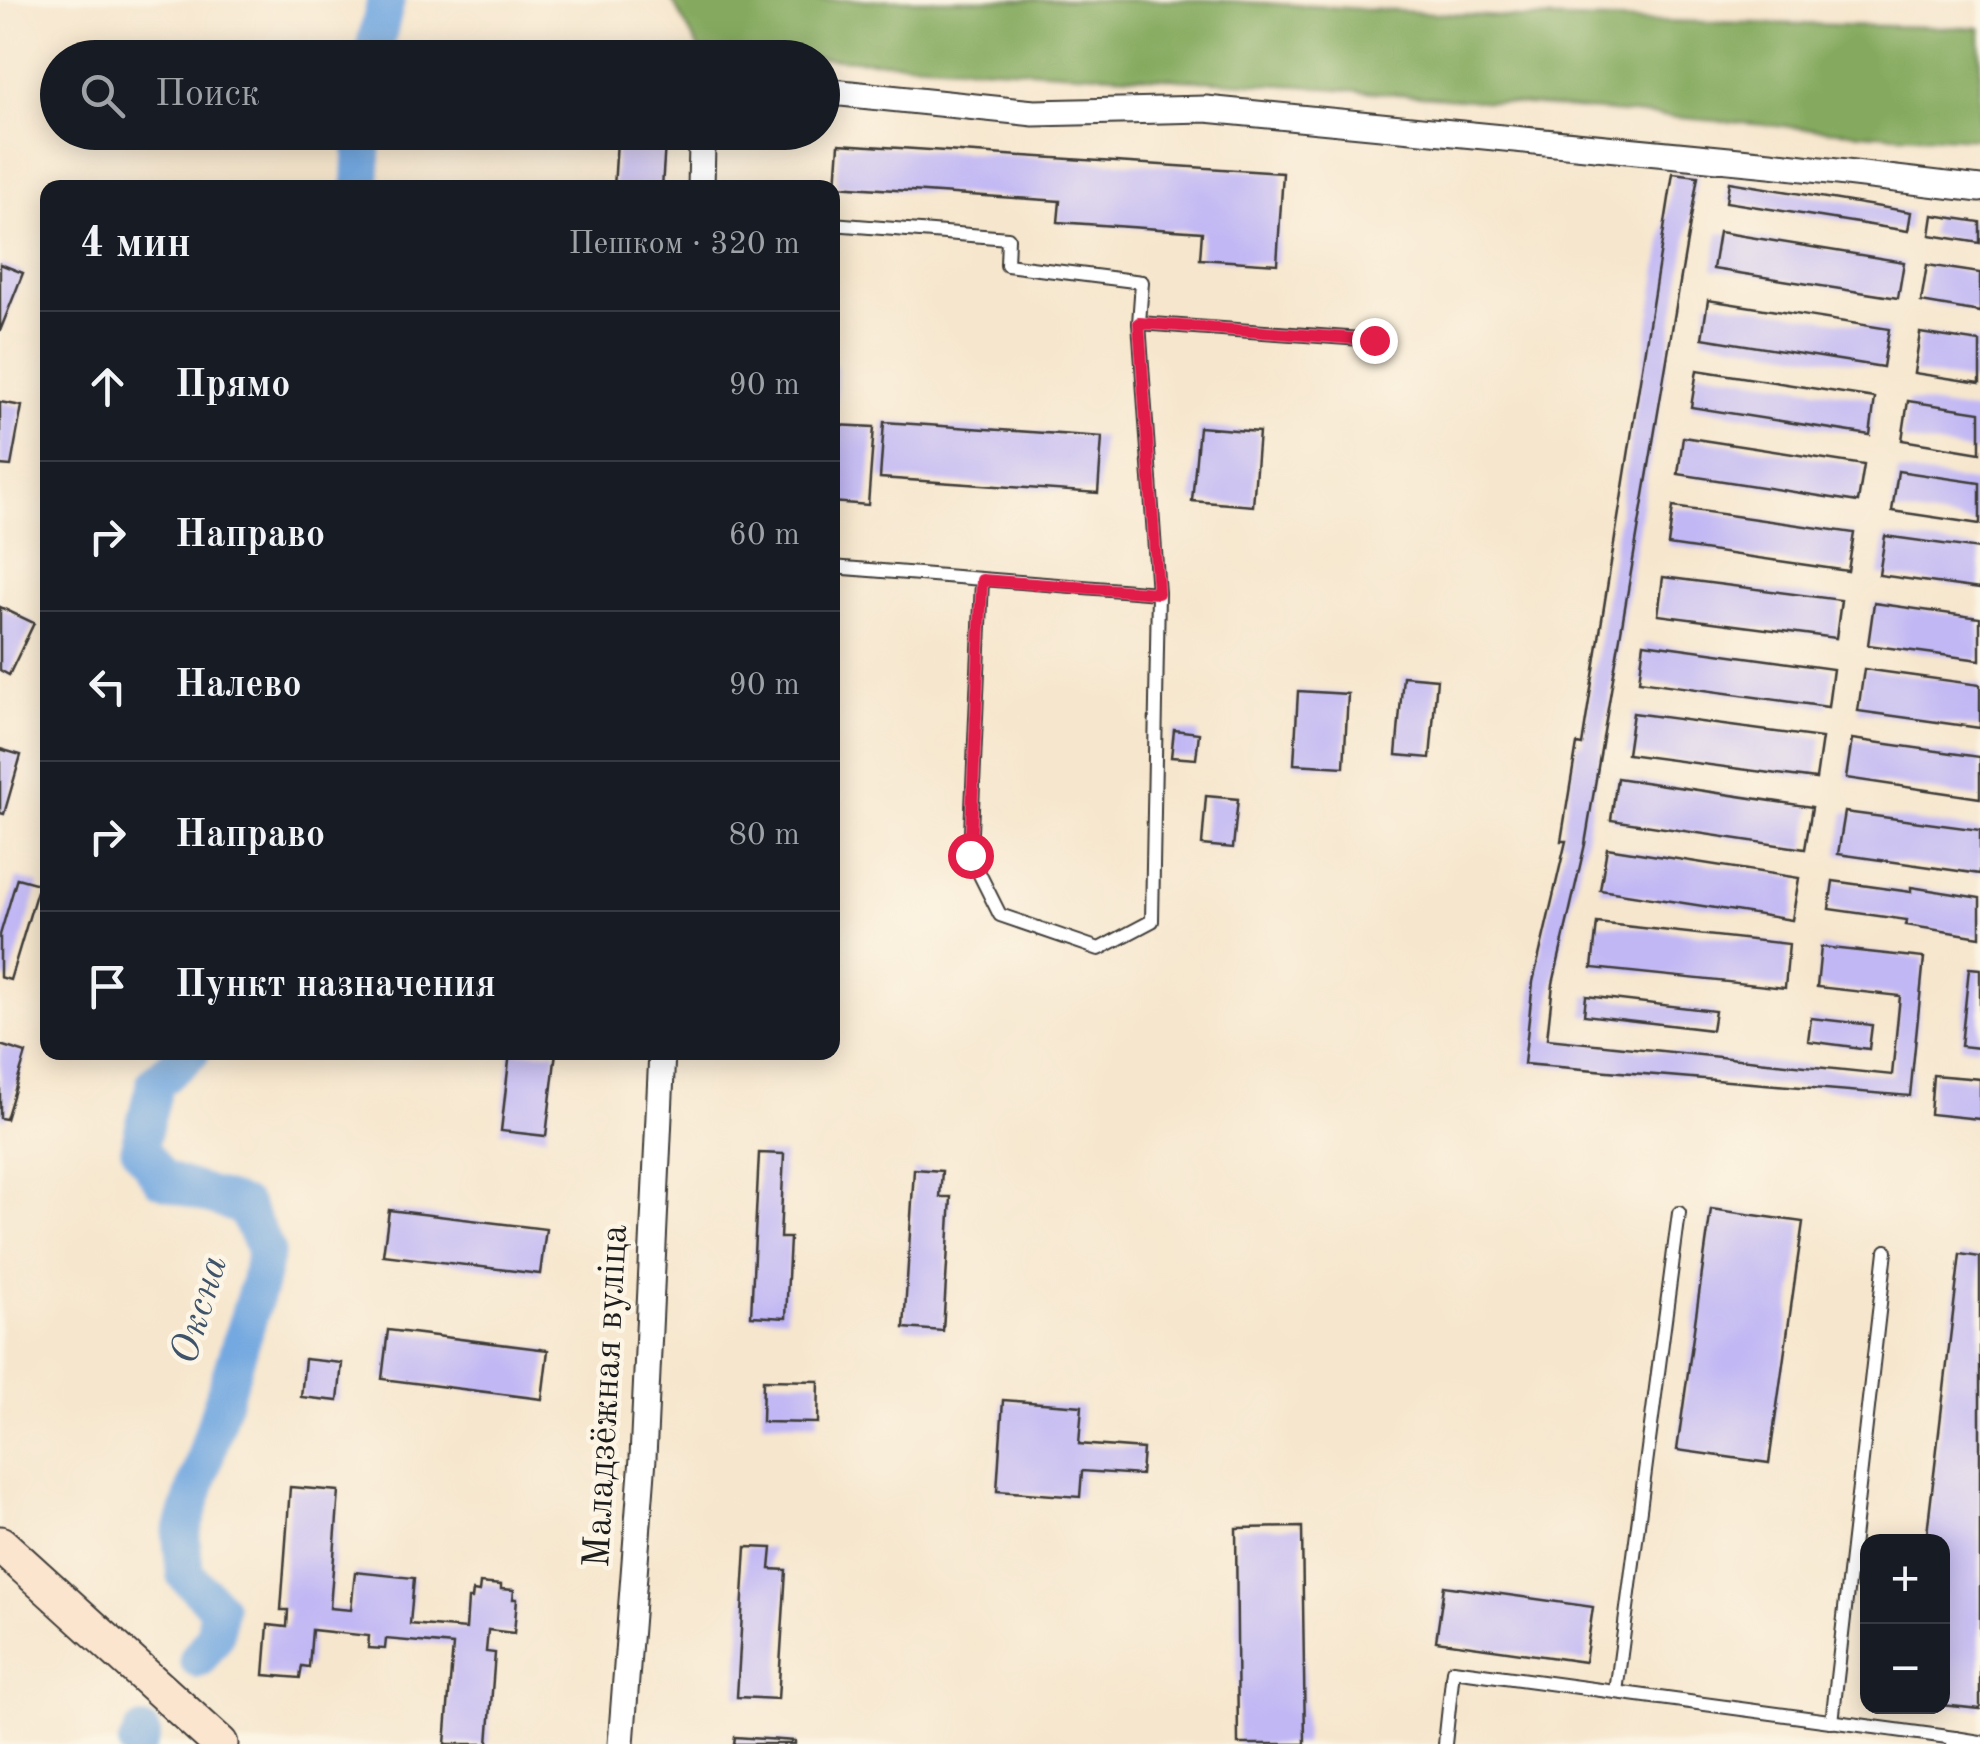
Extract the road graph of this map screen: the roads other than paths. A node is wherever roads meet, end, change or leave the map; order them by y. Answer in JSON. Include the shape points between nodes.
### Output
{"nodes":[{"id":1,"x":840,"y":94,"type":"edge"},
{"id":2,"x":705,"y":150,"type":"edge"},
{"id":3,"x":702,"y":180,"type":"edge"},
{"id":4,"x":1980,"y":189,"type":"edge"},
{"id":5,"x":840,"y":225,"type":"edge"},
{"id":6,"x":1139,"y":323,"type":"junction"},
{"id":7,"x":1374,"y":340,"type":"dead end"},
{"id":8,"x":840,"y":567,"type":"edge"},
{"id":9,"x":982,"y":580,"type":"junction"},
{"id":10,"x":1158,"y":593,"type":"junction"},
{"id":11,"x":662,"y":1060,"type":"edge"},
{"id":12,"x":1679,"y":1213,"type":"dead end"},
{"id":13,"x":1886,"y":1251,"type":"dead end"},
{"id":14,"x":0,"y":1544,"type":"edge"},
{"id":15,"x":1616,"y":1692,"type":"junction"},
{"id":16,"x":1832,"y":1722,"type":"junction"},
{"id":17,"x":1954,"y":1741,"type":"edge"},
{"id":18,"x":1980,"y":1742,"type":"edge"},
{"id":19,"x":220,"y":1744,"type":"edge"},
{"id":20,"x":621,"y":1744,"type":"edge"},
{"id":21,"x":1445,"y":1744,"type":"edge"}],
"edges":[{"from":1,"to":4,"type":"street","via":[[1034,114],[1206,109]]},
{"from":2,"to":3,"type":"street"},
{"from":5,"to":6,"type":"lane","via":[[1008,238],[1007,265],[1142,282]]},
{"from":6,"to":7,"type":"lane"},
{"from":6,"to":10,"type":"lane"},
{"from":8,"to":9,"type":"lane"},
{"from":9,"to":10,"type":"lane"},
{"from":9,"to":10,"type":"lane","via":[[970,855],[1000,915],[1098,949],[1152,921]]},
{"from":11,"to":20,"type":"street","name":"Маладзёжная вуліца","via":[[643,1458]]},
{"from":12,"to":15,"type":"lane"},
{"from":13,"to":16,"type":"lane"},
{"from":14,"to":19,"type":"main road"},
{"from":15,"to":16,"type":"lane"},
{"from":15,"to":21,"type":"lane","via":[[1453,1670]]},
{"from":16,"to":17,"type":"lane"},
{"from":17,"to":18,"type":"lane"}]}
